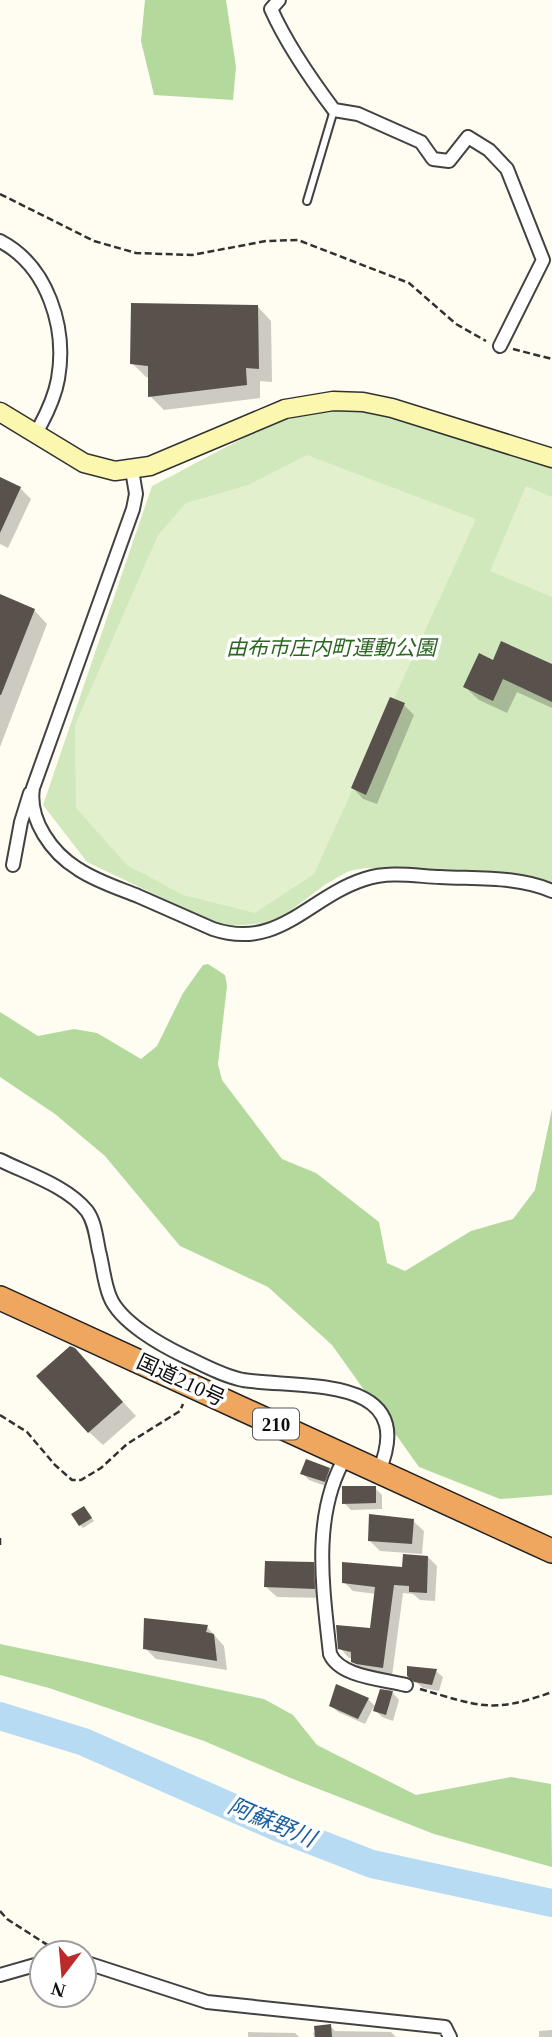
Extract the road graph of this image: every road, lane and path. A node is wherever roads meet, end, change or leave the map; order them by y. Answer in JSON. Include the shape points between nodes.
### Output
{"nodes":[{"id":1,"x":279,"y":0,"type":"edge"},
{"id":2,"x":334,"y":110,"type":"junction"},
{"id":3,"x":0,"y":194,"type":"edge"},
{"id":4,"x":307,"y":201,"type":"dead end"},
{"id":5,"x":0,"y":241,"type":"edge"},
{"id":6,"x":500,"y":346,"type":"junction"},
{"id":7,"x":552,"y":359,"type":"edge"},
{"id":8,"x":0,"y":412,"type":"edge"},
{"id":9,"x":40,"y":426,"type":"dead end"},
{"id":10,"x":552,"y":458,"type":"edge"},
{"id":11,"x":132,"y":470,"type":"junction"},
{"id":12,"x":35,"y":779,"type":"junction"},
{"id":13,"x":13,"y":865,"type":"dead end"},
{"id":14,"x":552,"y":891,"type":"edge"},
{"id":15,"x":0,"y":1160,"type":"edge"},
{"id":16,"x":0,"y":1298,"type":"edge"},
{"id":17,"x":191,"y":1385,"type":"junction"},
{"id":18,"x":0,"y":1415,"type":"edge"},
{"id":19,"x":346,"y":1456,"type":"junction"},
{"id":20,"x":379,"y":1471,"type":"junction"},
{"id":21,"x":0,"y":1538,"type":"edge"},
{"id":22,"x":0,"y":1545,"type":"edge"},
{"id":23,"x":552,"y":1550,"type":"edge"},
{"id":24,"x":406,"y":1685,"type":"joint"},
{"id":25,"x":552,"y":1692,"type":"edge"},
{"id":26,"x":0,"y":1911,"type":"edge"},
{"id":27,"x":38,"y":1939,"type":"edge"},
{"id":28,"x":28,"y":1967,"type":"edge"},
{"id":29,"x":98,"y":1967,"type":"edge"},
{"id":30,"x":0,"y":1975,"type":"edge"},
{"id":31,"x":450,"y":2037,"type":"edge"}],
"edges":[{"from":1,"to":2,"type":"street","via":[[271,9],[281,30]]},
{"from":2,"to":4,"type":"lane"},
{"from":2,"to":6,"type":"street","via":[[358,114],[421,142],[433,159],[449,161],[468,137],[508,169],[543,260]]},
{"from":3,"to":6,"type":"path","via":[[94,241],[136,253],[192,255],[298,240],[409,284],[456,324]]},
{"from":5,"to":9,"type":"street","via":[[37,275],[57,324],[58,382]]},
{"from":6,"to":7,"type":"path"},
{"from":8,"to":11,"type":"street","via":[[84,463],[104,470]]},
{"from":10,"to":11,"type":"street","via":[[384,406],[333,401],[285,409],[182,454]]},
{"from":11,"to":12,"type":"street","via":[[133,509]]},
{"from":12,"to":13,"type":"street"},
{"from":12,"to":14,"type":"street","via":[[32,800],[38,823],[70,863],[224,933],[268,932],[349,885],[378,876],[508,881]]},
{"from":15,"to":20,"type":"street","via":[[59,1189],[89,1213],[111,1300],[151,1340],[239,1379],[319,1385],[372,1403],[383,1416],[388,1439]]},
{"from":16,"to":17,"type":"highway","name":"国道210号","number":"210"},
{"from":17,"to":18,"type":"path","via":[[180,1411],[81,1480],[72,1480],[27,1432]]},
{"from":17,"to":19,"type":"highway","name":"国道210号","number":"210"},
{"from":19,"to":20,"type":"highway","name":"国道210号","number":"210"},
{"from":19,"to":24,"type":"street","via":[[329,1496],[322,1556],[330,1654],[346,1671]]},
{"from":20,"to":23,"type":"highway","name":"国道210号","number":"210"},
{"from":21,"to":22,"type":"path"},
{"from":24,"to":25,"type":"path","via":[[481,1706],[521,1703]]},
{"from":26,"to":27,"type":"path"},
{"from":28,"to":30,"type":"street"},
{"from":29,"to":31,"type":"street","via":[[207,2002],[445,2027]]}]}
